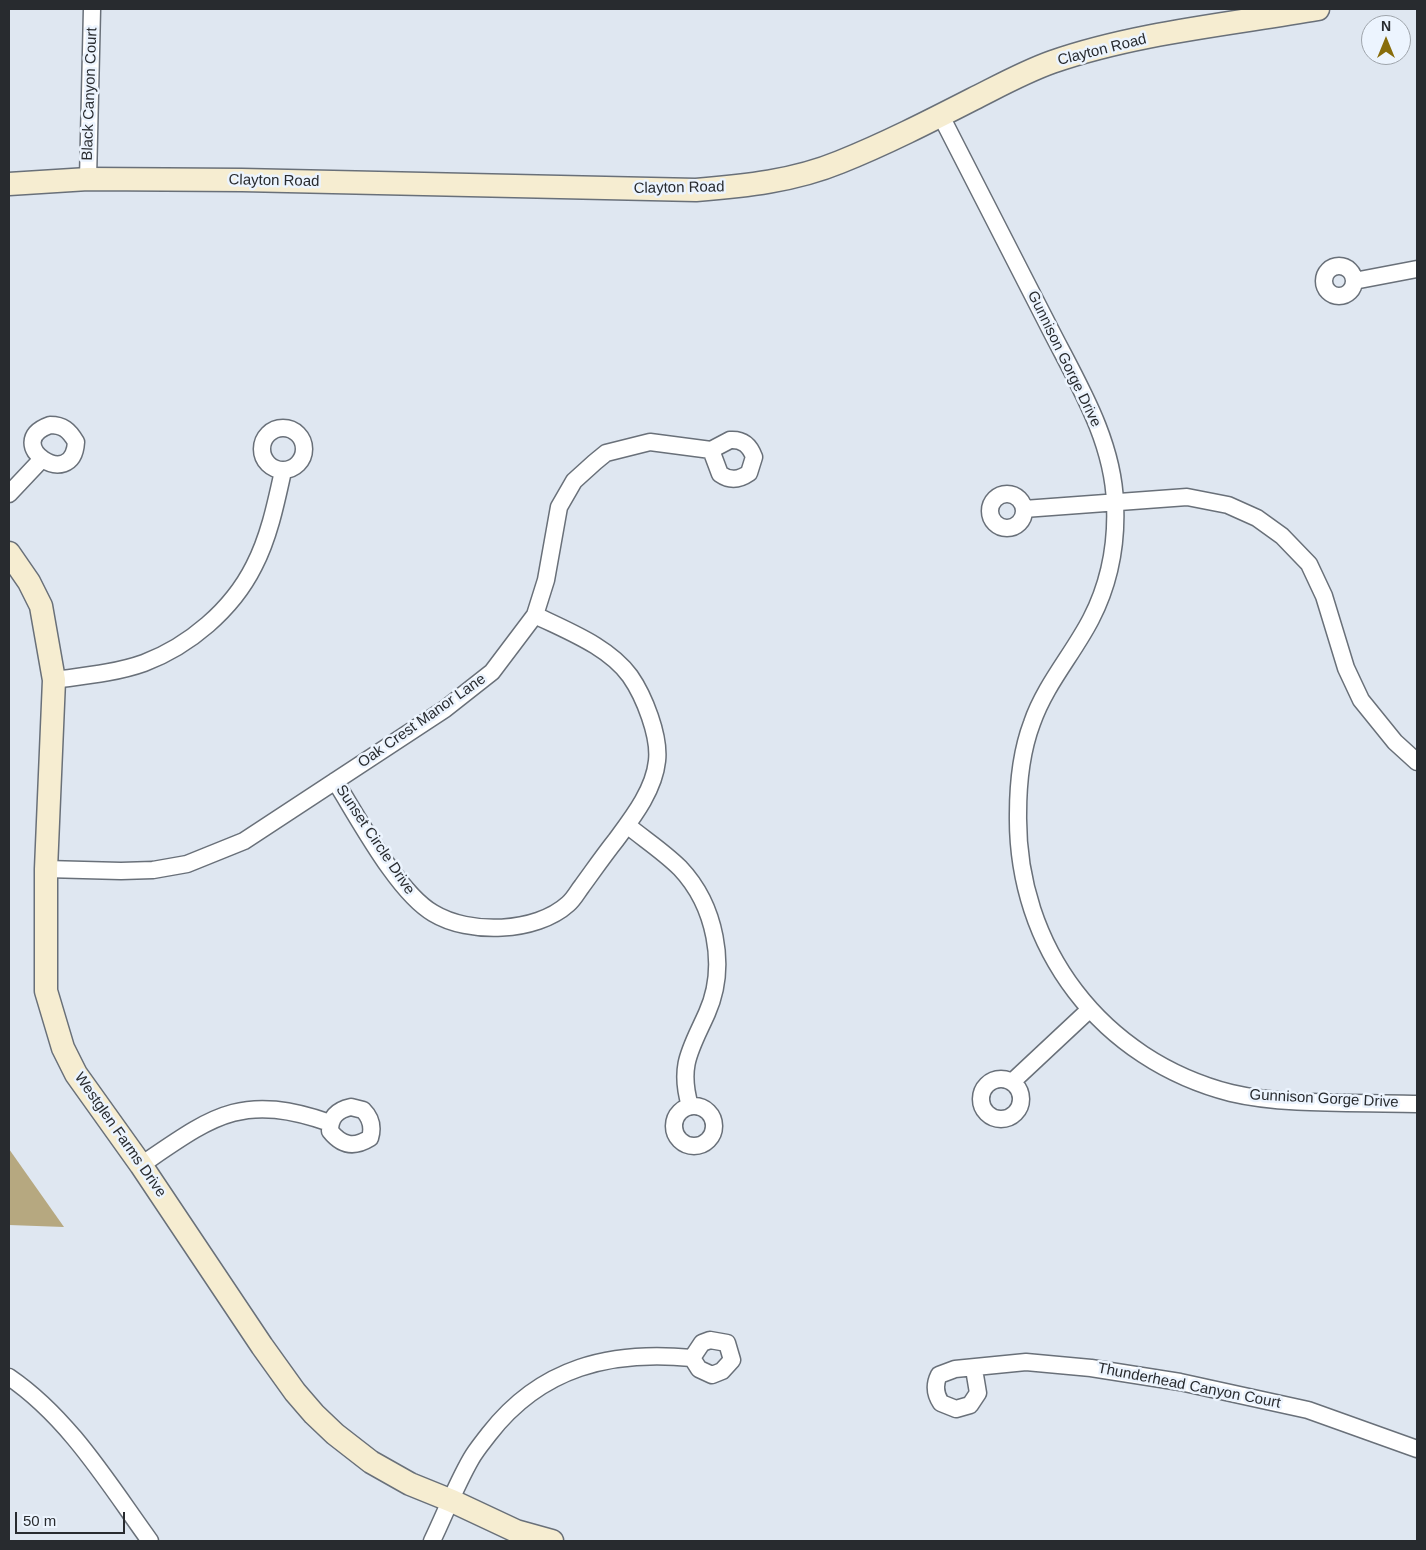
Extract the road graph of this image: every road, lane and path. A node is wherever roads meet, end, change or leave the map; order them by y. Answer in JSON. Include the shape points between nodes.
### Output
{"nodes":[{"id":1,"x":92,"y":9,"type":"edge"},
{"id":2,"x":1318,"y":9,"type":"edge"},
{"id":3,"x":941,"y":116,"type":"junction"},
{"id":4,"x":88,"y":179,"type":"junction"},
{"id":5,"x":9,"y":184,"type":"edge"},
{"id":6,"x":1417,"y":269,"type":"edge"},
{"id":7,"x":1354,"y":281,"type":"dead end"},
{"id":8,"x":711,"y":450,"type":"dead end"},
{"id":9,"x":42,"y":459,"type":"dead end"},
{"id":10,"x":283,"y":471,"type":"dead end"},
{"id":11,"x":9,"y":494,"type":"edge"},
{"id":12,"x":1115,"y":501,"type":"junction"},
{"id":13,"x":1024,"y":509,"type":"dead end"},
{"id":14,"x":9,"y":553,"type":"edge"},
{"id":15,"x":535,"y":615,"type":"junction"},
{"id":16,"x":54,"y":680,"type":"junction"},
{"id":17,"x":1417,"y":762,"type":"edge"},
{"id":18,"x":334,"y":781,"type":"junction"},
{"id":19,"x":627,"y":825,"type":"junction"},
{"id":20,"x":46,"y":869,"type":"junction"},
{"id":21,"x":1089,"y":1010,"type":"junction"},
{"id":22,"x":1012,"y":1082,"type":"dead end"},
{"id":23,"x":1417,"y":1104,"type":"edge"},
{"id":24,"x":690,"y":1106,"type":"dead end"},
{"id":25,"x":330,"y":1123,"type":"dead end"},
{"id":26,"x":141,"y":1165,"type":"junction"},
{"id":27,"x":692,"y":1358,"type":"dead end"},
{"id":28,"x":974,"y":1369,"type":"junction"},
{"id":29,"x":9,"y":1377,"type":"edge"},
{"id":30,"x":1417,"y":1449,"type":"edge"},
{"id":31,"x":452,"y":1500,"type":"junction"},
{"id":32,"x":150,"y":1541,"type":"edge"},
{"id":33,"x":432,"y":1541,"type":"edge"},
{"id":34,"x":552,"y":1541,"type":"edge"}],
"edges":[{"from":1,"to":4,"type":"street","name":"Black Canyon Court"},
{"from":2,"to":3,"type":"main road","name":"Clayton Road","via":[[1085,52],[1018,77]]},
{"from":3,"to":4,"type":"main road","name":"Clayton Road","via":[[840,162],[785,178],[726,188],[686,190]]},
{"from":3,"to":12,"type":"street","name":"Gunnison Gorge Drive","via":[[1089,407],[1109,462]]},
{"from":4,"to":5,"type":"main road","name":"Clayton Road"},
{"from":6,"to":7,"type":"street"},
{"from":8,"to":15,"type":"street","name":"Oak Crest Manor Lane","via":[[650,442],[606,453],[574,481],[559,507],[546,580]]},
{"from":9,"to":11,"type":"street"},
{"from":10,"to":16,"type":"street","via":[[266,537],[254,567],[217,616],[186,641],[143,663]]},
{"from":12,"to":13,"type":"street"},
{"from":12,"to":17,"type":"street","via":[[1188,497],[1212,500],[1243,511],[1282,536],[1298,551],[1316,577],[1346,668],[1361,700],[1390,736]]},
{"from":12,"to":21,"type":"street","name":"Gunnison Gorge Drive","via":[[1115,537],[1102,596],[1032,720],[1023,752],[1018,794],[1020,867],[1029,902],[1049,952]]},
{"from":14,"to":16,"type":"main road","name":"Westglen Farms Drive","via":[[29,582],[40,606]]},
{"from":15,"to":18,"type":"street","name":"Oak Crest Manor Lane","via":[[492,672],[445,708]]},
{"from":15,"to":19,"type":"street","name":"Sunset Circle Drive","via":[[609,654],[629,675],[641,696],[652,722],[657,762],[654,776]]},
{"from":16,"to":20,"type":"main road","name":"Westglen Farms Drive"},
{"from":18,"to":19,"type":"street","name":"Sunset Circle Drive","via":[[407,892],[432,913],[457,924],[486,928],[516,927],[544,918],[568,904]]},
{"from":18,"to":20,"type":"street","name":"Oak Crest Manor Lane","via":[[244,841],[187,864],[121,872]]},
{"from":19,"to":24,"type":"street","via":[[680,868],[696,889],[717,946],[718,976],[708,1011],[691,1046],[686,1070],[685,1088]]},
{"from":20,"to":26,"type":"main road","name":"Westglen Farms Drive","via":[[46,991],[54,1021],[76,1074]]},
{"from":21,"to":22,"type":"street"},
{"from":21,"to":23,"type":"street","name":"Gunnison Gorge Drive","via":[[1138,1051],[1207,1086],[1257,1098]]},
{"from":25,"to":26,"type":"street","via":[[262,1108],[232,1112],[202,1124]]},
{"from":26,"to":31,"type":"main road","name":"Westglen Farms Drive","via":[[295,1392],[335,1434],[371,1462],[410,1484]]},
{"from":27,"to":31,"type":"street","via":[[647,1355],[618,1358],[585,1365],[554,1378],[523,1398],[499,1422],[472,1458]]},
{"from":28,"to":28,"type":"street","name":"Thunderhead Canyon Court","via":[[940,1375],[935,1390],[941,1403],[956,1410],[975,1399],[978,1392]]},
{"from":28,"to":30,"type":"street","name":"Thunderhead Canyon Court","via":[[1026,1362],[1180,1382],[1308,1410]]},
{"from":29,"to":32,"type":"street","via":[[71,1433]]},
{"from":31,"to":33,"type":"street"},
{"from":31,"to":34,"type":"main road","name":"Westglen Farms Drive","via":[[516,1531]]}]}
